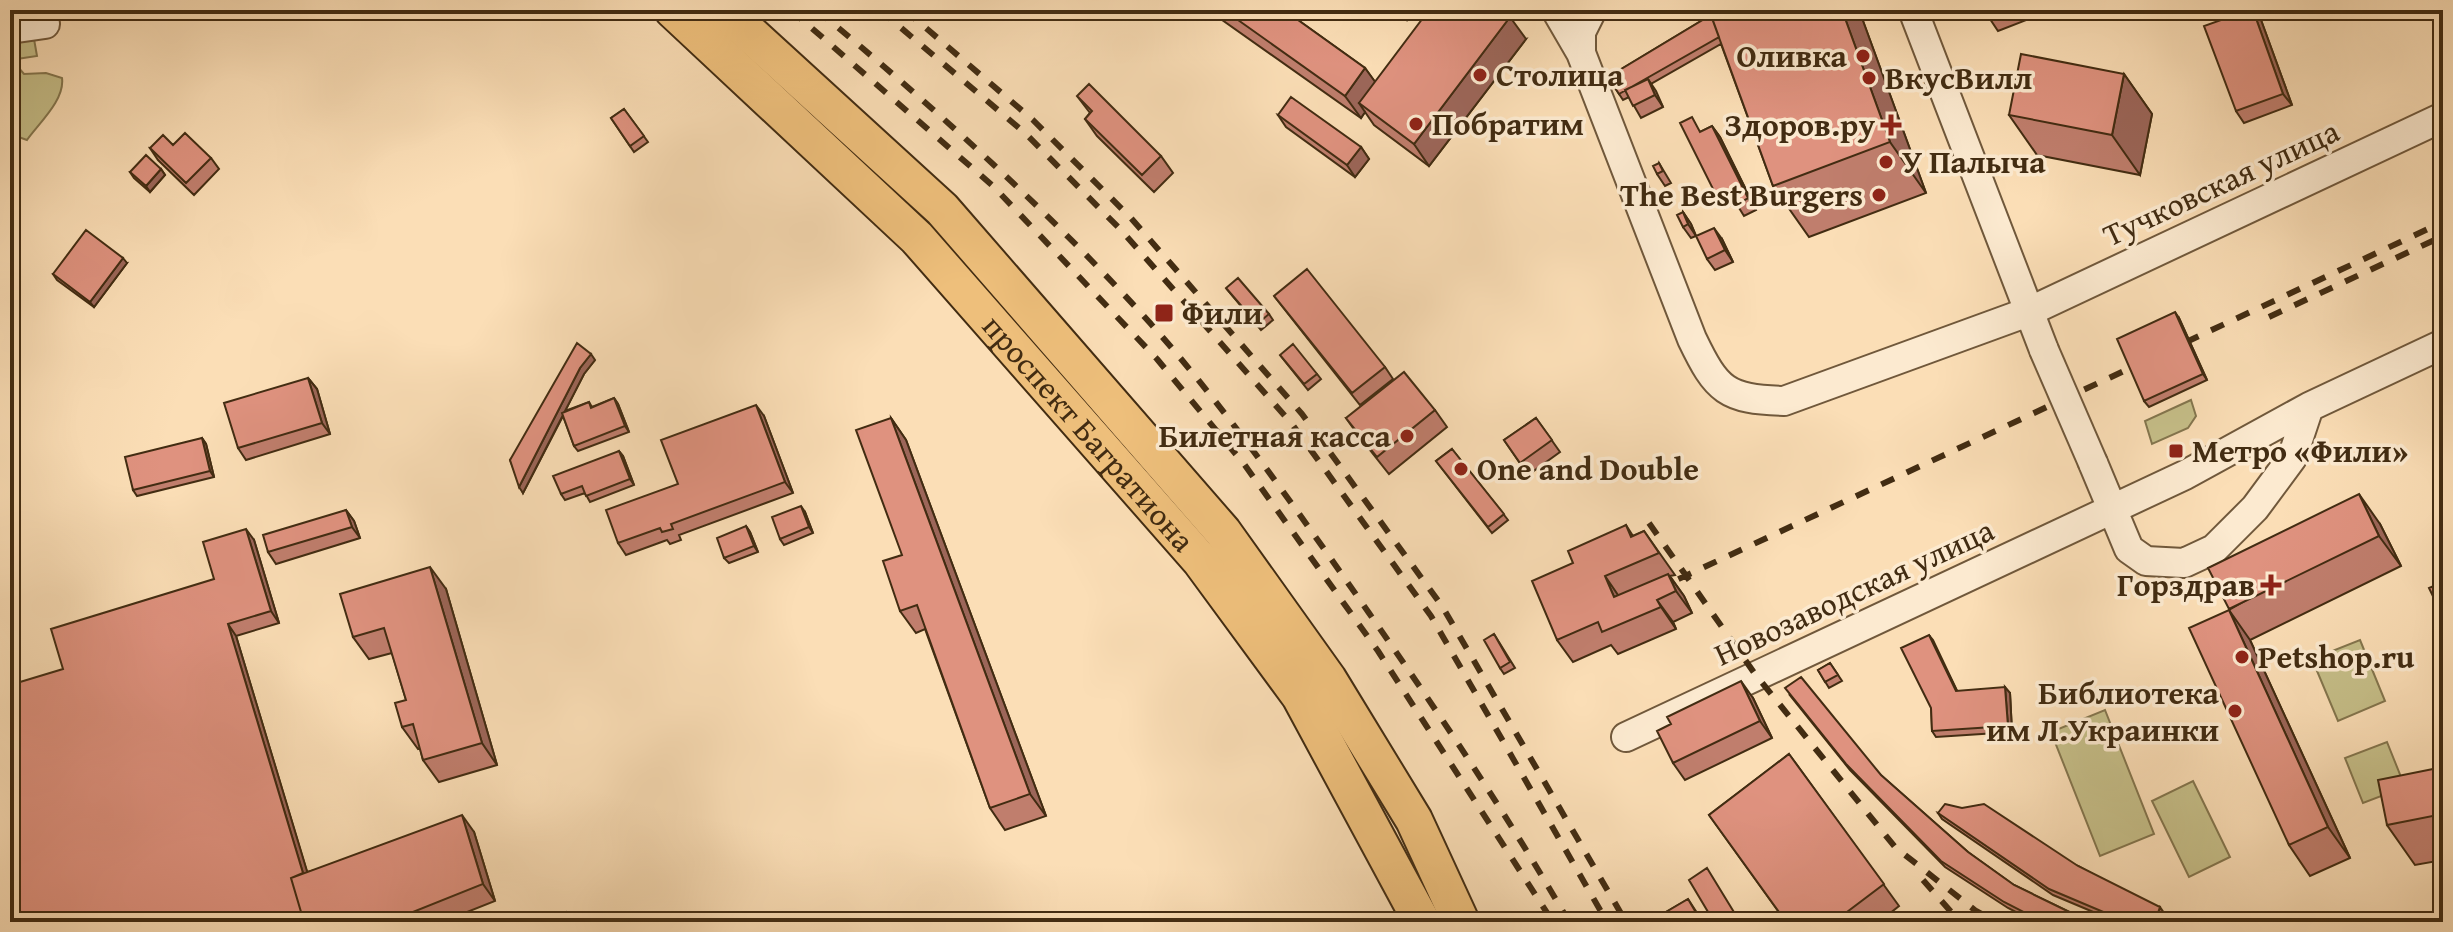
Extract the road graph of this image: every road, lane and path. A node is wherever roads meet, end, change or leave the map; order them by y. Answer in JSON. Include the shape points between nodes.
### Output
{"nodes":[{"id":1,"x":673,"y":10,"type":"edge"},
{"id":2,"x":724,"y":10,"type":"edge"},
{"id":3,"x":1556,"y":10,"type":"edge"},
{"id":4,"x":1592,"y":10,"type":"edge"},
{"id":5,"x":1913,"y":10,"type":"edge"},
{"id":6,"x":44,"y":17,"type":"edge"},
{"id":7,"x":10,"y":29,"type":"edge"},
{"id":8,"x":1581,"y":53,"type":"junction"},
{"id":9,"x":2443,"y":117,"type":"edge"},
{"id":10,"x":2028,"y":312,"type":"junction"},
{"id":11,"x":2443,"y":344,"type":"edge"},
{"id":12,"x":2309,"y":407,"type":"junction"},
{"id":13,"x":2112,"y":509,"type":"junction"},
{"id":14,"x":1626,"y":737,"type":"dead end"},
{"id":15,"x":1414,"y":820,"type":"junction"},
{"id":16,"x":1397,"y":871,"type":"junction"},
{"id":17,"x":1415,"y":922,"type":"edge"},
{"id":18,"x":1422,"y":922,"type":"edge"},
{"id":19,"x":1461,"y":922,"type":"edge"},
{"id":20,"x":1474,"y":922,"type":"edge"}],
"edges":[{"from":1,"to":16,"type":"main road","name":"проспект Багратиона","via":[[917,238],[1200,560],[1300,696]]},
{"from":2,"to":15,"type":"main road","name":"проспект Багратиона","via":[[942,209],[1223,532],[1328,679]]},
{"from":3,"to":8,"type":"street","name":"Тучковская улица"},
{"from":4,"to":8,"type":"street","via":[[1581,32]]},
{"from":5,"to":10,"type":"street"},
{"from":6,"to":7,"type":"street"},
{"from":8,"to":10,"type":"street","name":"Тучковская улица","via":[[1692,339],[1710,376],[1733,394],[1784,401]]},
{"from":9,"to":10,"type":"street","name":"Тучковская улица"},
{"from":10,"to":13,"type":"street","bridge":true},
{"from":11,"to":12,"type":"street","name":"Новозаводская улица"},
{"from":12,"to":13,"type":"street","name":"Новозаводская улица"},
{"from":12,"to":13,"type":"street","via":[[2292,458],[2255,508],[2214,549],[2184,563],[2146,561],[2129,549]]},
{"from":13,"to":14,"type":"street","name":"Новозаводская улица"},
{"from":15,"to":19,"type":"main road","name":"проспект Багратиона"},
{"from":15,"to":20,"type":"street"},
{"from":16,"to":17,"type":"street"},
{"from":16,"to":18,"type":"main road","name":"проспект Багратиона"}]}
